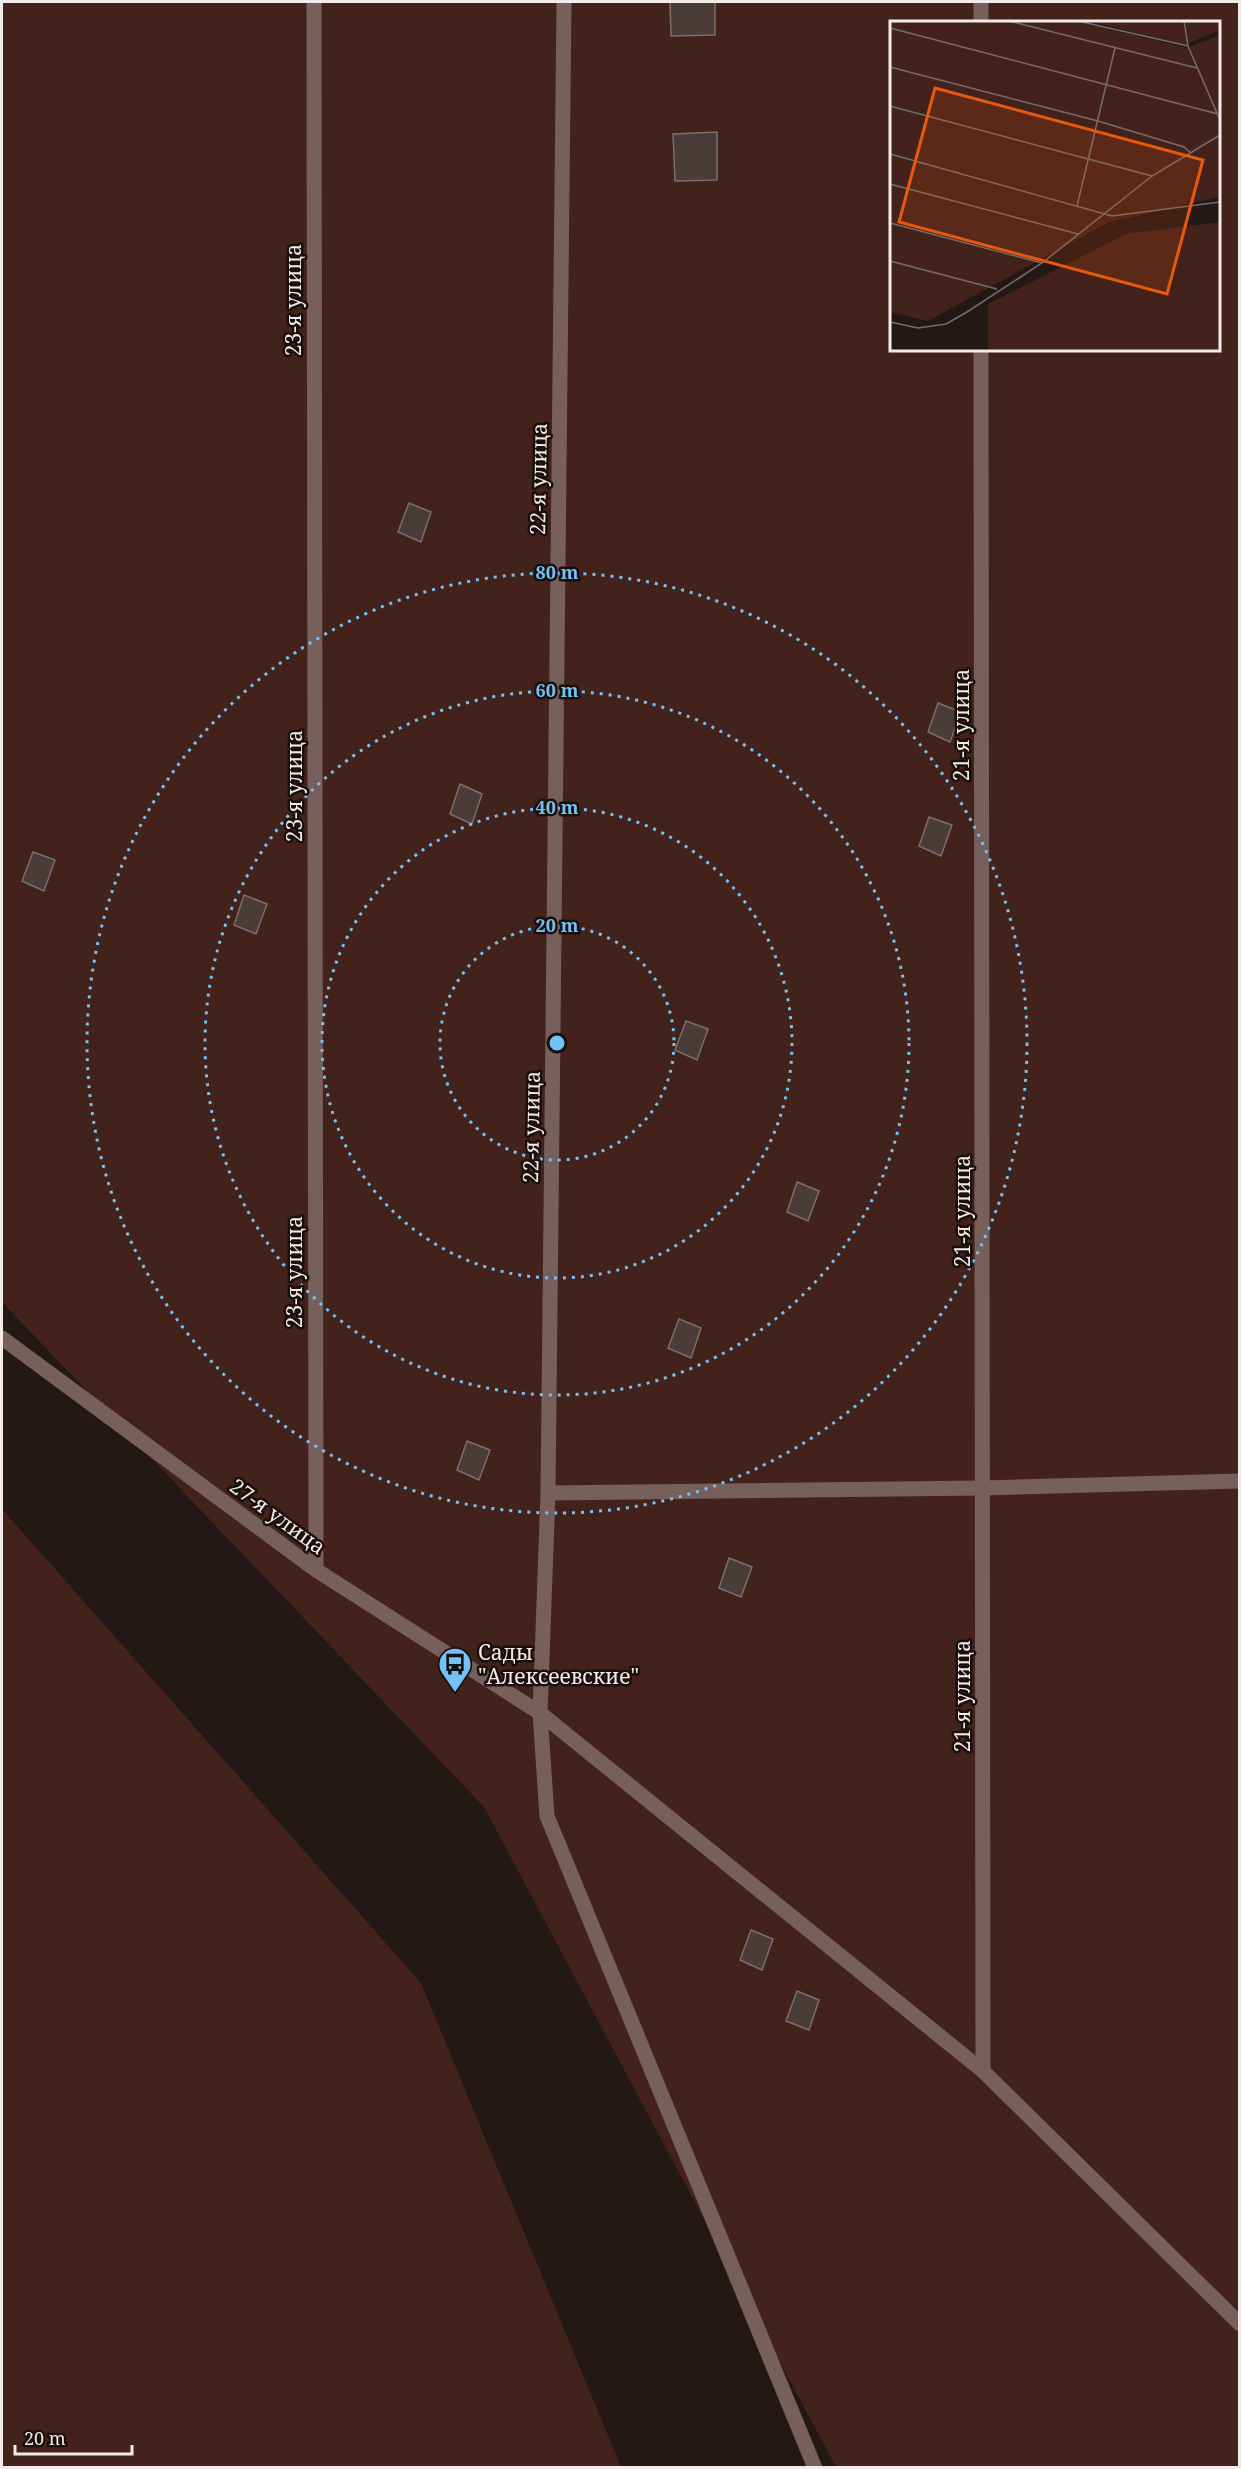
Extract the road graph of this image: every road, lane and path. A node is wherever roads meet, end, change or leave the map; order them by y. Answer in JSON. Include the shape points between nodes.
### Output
{"nodes":[{"id":1,"x":314,"y":2,"type":"edge"},
{"id":2,"x":564,"y":2,"type":"edge"},
{"id":3,"x":981,"y":2,"type":"edge"},
{"id":4,"x":981,"y":21,"type":"edge"},
{"id":5,"x":981,"y":351,"type":"edge"},
{"id":6,"x":2,"y":1338,"type":"edge"},
{"id":7,"x":1239,"y":1481,"type":"edge"},
{"id":8,"x":983,"y":1488,"type":"junction"},
{"id":9,"x":548,"y":1493,"type":"junction"},
{"id":10,"x":316,"y":1570,"type":"junction"},
{"id":11,"x":540,"y":1713,"type":"junction"},
{"id":12,"x":983,"y":2072,"type":"junction"},
{"id":13,"x":1239,"y":2324,"type":"edge"},
{"id":14,"x":815,"y":2468,"type":"edge"}],
"edges":[{"from":1,"to":10,"type":"street","name":"23-я улица"},
{"from":2,"to":9,"type":"street","name":"22-я улица"},
{"from":3,"to":4,"type":"street"},
{"from":5,"to":8,"type":"street","name":"21-я улица"},
{"from":6,"to":10,"type":"street","name":"27-я улица"},
{"from":7,"to":8,"type":"street"},
{"from":8,"to":9,"type":"street"},
{"from":8,"to":12,"type":"street","name":"21-я улица"},
{"from":9,"to":11,"type":"street","name":"22-я улица"},
{"from":10,"to":11,"type":"street","name":"27-я улица"},
{"from":11,"to":12,"type":"street","name":"27-я улица"},
{"from":11,"to":14,"type":"street","name":"22-я улица","via":[[547,1816]]},
{"from":12,"to":13,"type":"street","name":"27-я улица"}]}
